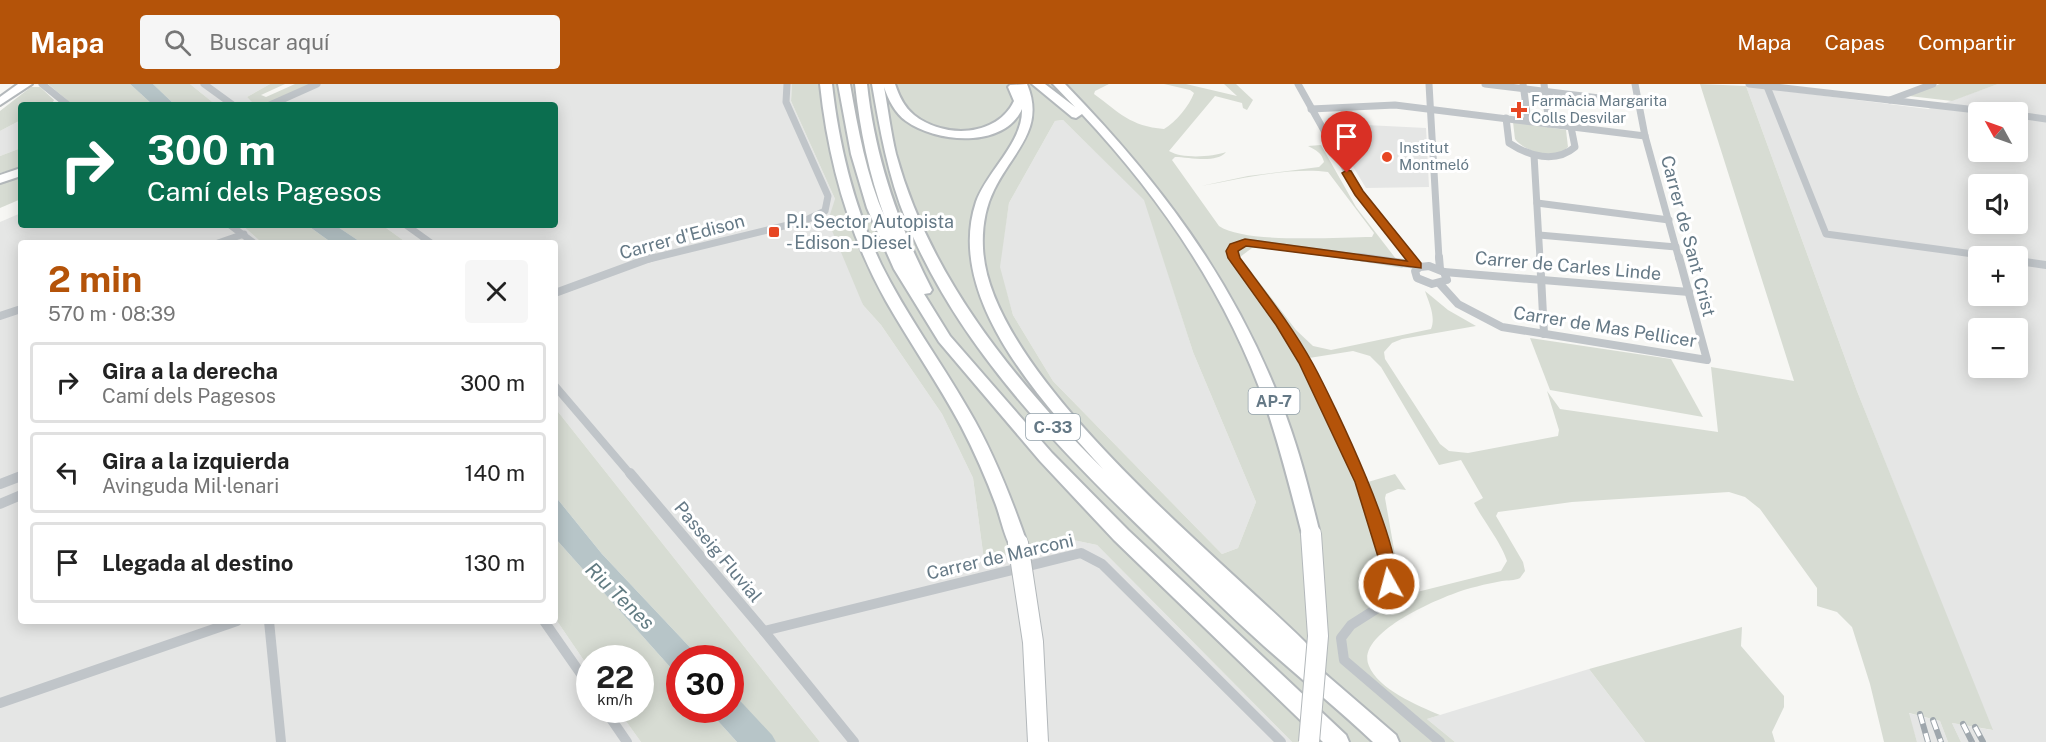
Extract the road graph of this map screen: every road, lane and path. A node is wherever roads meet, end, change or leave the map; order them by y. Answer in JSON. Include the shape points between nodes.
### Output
{"nodes":[{"id":1,"x":42,"y":84,"type":"edge"},
{"id":2,"x":204,"y":84,"type":"edge"},
{"id":3,"x":317,"y":84,"type":"edge"},
{"id":4,"x":787,"y":84,"type":"edge"},
{"id":5,"x":826,"y":84,"type":"edge"},
{"id":6,"x":844,"y":84,"type":"edge"},
{"id":7,"x":861,"y":84,"type":"edge"},
{"id":8,"x":878,"y":84,"type":"edge"},
{"id":9,"x":889,"y":84,"type":"edge"},
{"id":10,"x":1012,"y":84,"type":"edge"},
{"id":11,"x":1021,"y":84,"type":"edge"},
{"id":12,"x":1038,"y":84,"type":"edge"},
{"id":13,"x":1059,"y":84,"type":"edge"},
{"id":14,"x":1298,"y":84,"type":"edge"},
{"id":15,"x":1429,"y":84,"type":"edge"},
{"id":16,"x":1485,"y":84,"type":"edge"},
{"id":17,"x":1635,"y":84,"type":"edge"},
{"id":18,"x":1749,"y":84,"type":"edge"},
{"id":19,"x":1933,"y":84,"type":"edge"},
{"id":20,"x":1767,"y":85,"type":"edge"},
{"id":21,"x":1523,"y":86,"type":"edge"},
{"id":22,"x":1545,"y":88,"type":"edge"},
{"id":23,"x":10,"y":89,"type":"edge"},
{"id":24,"x":1889,"y":100,"type":"junction"},
{"id":25,"x":0,"y":102,"type":"edge"},
{"id":26,"x":64,"y":102,"type":"edge"},
{"id":27,"x":229,"y":102,"type":"edge"},
{"id":28,"x":277,"y":102,"type":"edge"},
{"id":29,"x":1640,"y":103,"type":"junction"},
{"id":30,"x":1311,"y":109,"type":"junction"},
{"id":31,"x":1431,"y":109,"type":"junction"},
{"id":32,"x":1968,"y":109,"type":"edge"},
{"id":33,"x":2028,"y":116,"type":"edge"},
{"id":34,"x":1506,"y":118,"type":"junction"},
{"id":35,"x":2046,"y":118,"type":"edge"},
{"id":36,"x":1528,"y":121,"type":"junction"},
{"id":37,"x":1549,"y":124,"type":"junction"},
{"id":38,"x":1571,"y":127,"type":"junction"},
{"id":39,"x":1645,"y":136,"type":"junction"},
{"id":40,"x":1534,"y":155,"type":"junction"},
{"id":41,"x":18,"y":172,"type":"edge"},
{"id":42,"x":0,"y":177,"type":"edge"},
{"id":43,"x":1537,"y":203,"type":"junction"},
{"id":44,"x":1669,"y":220,"type":"junction"},
{"id":45,"x":235,"y":228,"type":"edge"},
{"id":46,"x":410,"y":228,"type":"edge"},
{"id":47,"x":244,"y":234,"type":"junction"},
{"id":48,"x":1539,"y":235,"type":"junction"},
{"id":49,"x":227,"y":240,"type":"edge"},
{"id":50,"x":251,"y":240,"type":"edge"},
{"id":51,"x":427,"y":240,"type":"edge"},
{"id":52,"x":1676,"y":247,"type":"junction"},
{"id":53,"x":1968,"y":253,"type":"edge"},
{"id":54,"x":2028,"y":262,"type":"edge"},
{"id":55,"x":2046,"y":265,"type":"edge"},
{"id":56,"x":1418,"y":266,"type":"junction"},
{"id":57,"x":1442,"y":270,"type":"junction"},
{"id":58,"x":1214,"y":276,"type":"junction"},
{"id":59,"x":1541,"y":279,"type":"junction"},
{"id":60,"x":1440,"y":284,"type":"junction"},
{"id":61,"x":558,"y":291,"type":"edge"},
{"id":62,"x":1689,"y":292,"type":"junction"},
{"id":63,"x":18,"y":310,"type":"edge"},
{"id":64,"x":0,"y":316,"type":"edge"},
{"id":65,"x":1544,"y":334,"type":"junction"},
{"id":66,"x":1707,"y":360,"type":"joint"},
{"id":67,"x":558,"y":390,"type":"edge"},
{"id":68,"x":988,"y":390,"type":"junction"},
{"id":69,"x":18,"y":477,"type":"edge"},
{"id":70,"x":0,"y":484,"type":"edge"},
{"id":71,"x":18,"y":496,"type":"edge"},
{"id":72,"x":0,"y":504,"type":"edge"},
{"id":73,"x":228,"y":624,"type":"edge"},
{"id":74,"x":269,"y":624,"type":"edge"},
{"id":75,"x":546,"y":624,"type":"edge"},
{"id":76,"x":764,"y":631,"type":"junction"},
{"id":77,"x":576,"y":667,"type":"edge"},
{"id":78,"x":1339,"y":695,"type":"junction"},
{"id":79,"x":0,"y":703,"type":"edge"},
{"id":80,"x":614,"y":723,"type":"edge"},
{"id":81,"x":281,"y":742,"type":"edge"},
{"id":82,"x":627,"y":742,"type":"edge"},
{"id":83,"x":854,"y":742,"type":"edge"},
{"id":84,"x":1038,"y":742,"type":"edge"},
{"id":85,"x":1281,"y":742,"type":"edge"},
{"id":86,"x":1310,"y":742,"type":"edge"},
{"id":87,"x":1338,"y":742,"type":"edge"},
{"id":88,"x":1388,"y":742,"type":"edge"},
{"id":89,"x":1440,"y":742,"type":"edge"}],
"edges":[{"from":1,"to":26,"type":"street"},
{"from":2,"to":27,"type":"street"},
{"from":3,"to":28,"type":"street"},
{"from":4,"to":61,"type":"street","name":"Carrer d'Edison","via":[[786,102],[828,196],[825,211],[804,221],[654,257]]},
{"from":5,"to":84,"type":"highway","bridge":true,"via":[[842,172],[870,255],[974,435],[1018,543],[1034,635]]},
{"from":6,"to":68,"type":"highway","via":[[863,176],[888,243],[944,339]]},
{"from":7,"to":68,"type":"highway","number":"C-33","via":[[871,152],[888,211],[930,298]]},
{"from":8,"to":78,"type":"highway","number":"C-33","via":[[888,145],[917,232],[952,296],[999,362],[1051,425],[1131,508],[1285,652]]},
{"from":9,"to":10,"type":"highway","via":[[894,99],[911,119],[956,134],[988,130],[1013,117],[1020,101]]},
{"from":11,"to":78,"type":"highway","via":[[1030,107],[1027,124],[993,178],[977,222],[980,279],[999,326],[1058,408],[1149,505],[1297,647]]},
{"from":12,"to":58,"type":"highway","via":[[1089,125],[1126,162]]},
{"from":13,"to":58,"type":"highway","number":"AP-7","via":[[1138,167]]},
{"from":14,"to":30,"type":"street"},
{"from":15,"to":31,"type":"street"},
{"from":16,"to":21,"type":"street"},
{"from":17,"to":29,"type":"street","name":"Carrer de Sant Crist"},
{"from":18,"to":20,"type":"street"},
{"from":19,"to":24,"type":"street"},
{"from":20,"to":24,"type":"street"},
{"from":20,"to":53,"type":"street","via":[[1826,234]]},
{"from":21,"to":22,"type":"street"},
{"from":21,"to":36,"type":"street"},
{"from":22,"to":29,"type":"street"},
{"from":22,"to":37,"type":"street"},
{"from":23,"to":25,"type":"highway"},
{"from":24,"to":32,"type":"street"},
{"from":29,"to":39,"type":"street","name":"Carrer de Sant Crist"},
{"from":30,"to":31,"type":"street","via":[[1395,105]]},
{"from":30,"to":56,"type":"street","via":[[1359,193]]},
{"from":31,"to":34,"type":"street"},
{"from":31,"to":57,"type":"street"},
{"from":33,"to":35,"type":"street"},
{"from":34,"to":36,"type":"street"},
{"from":34,"to":40,"type":"street","via":[[1509,143]]},
{"from":36,"to":37,"type":"street"},
{"from":37,"to":38,"type":"street"},
{"from":38,"to":39,"type":"street"},
{"from":38,"to":40,"type":"street","via":[[1575,147],[1569,153]]},
{"from":39,"to":44,"type":"street","name":"Carrer de Sant Crist"},
{"from":40,"to":43,"type":"street"},
{"from":41,"to":42,"type":"highway"},
{"from":43,"to":44,"type":"street"},
{"from":43,"to":48,"type":"street"},
{"from":44,"to":52,"type":"street","name":"Carrer de Sant Crist"},
{"from":45,"to":47,"type":"street"},
{"from":46,"to":51,"type":"street"},
{"from":47,"to":49,"type":"street"},
{"from":47,"to":50,"type":"street"},
{"from":48,"to":52,"type":"street"},
{"from":48,"to":59,"type":"street"},
{"from":52,"to":62,"type":"street","name":"Carrer de Sant Crist"},
{"from":54,"to":55,"type":"street"},
{"from":56,"to":57,"type":"street","name":"Carrer de Carles Linde"},
{"from":56,"to":60,"type":"street","via":[[1417,278]]},
{"from":56,"to":89,"type":"street","name":"Carrer de Carles Linde","via":[[1245,242],[1232,251],[1306,363],[1362,482],[1387,560],[1386,602],[1351,625],[1341,638],[1344,660]]},
{"from":57,"to":59,"type":"street","name":"Carrer de Carles Linde"},
{"from":57,"to":60,"type":"street","via":[[1447,280]]},
{"from":58,"to":86,"type":"highway","number":"AP-7","bridge":true,"via":[[1271,393],[1290,447],[1311,534],[1317,636]]},
{"from":59,"to":62,"type":"street","name":"Carrer de Carles Linde"},
{"from":59,"to":65,"type":"street"},
{"from":60,"to":65,"type":"street","name":"Carrer de Mas Pellicer","via":[[1458,304],[1481,318],[1502,327]]},
{"from":62,"to":66,"type":"street","name":"Carrer de Sant Crist"},
{"from":63,"to":64,"type":"street"},
{"from":65,"to":66,"type":"street","name":"Carrer de Mas Pellicer"},
{"from":67,"to":76,"type":"street","name":"Passeig Fluvial"},
{"from":68,"to":87,"type":"highway","number":"C-33","via":[[1121,535]]},
{"from":69,"to":70,"type":"street"},
{"from":71,"to":72,"type":"street"},
{"from":73,"to":79,"type":"street"},
{"from":74,"to":81,"type":"street"},
{"from":75,"to":77,"type":"street"},
{"from":76,"to":83,"type":"street","name":"Passeig Fluvial"},
{"from":76,"to":85,"type":"street","name":"Carrer de Marconi","via":[[1081,553],[1102,564]]},
{"from":78,"to":88,"type":"highway","number":"C-33"},
{"from":80,"to":82,"type":"street"}]}
